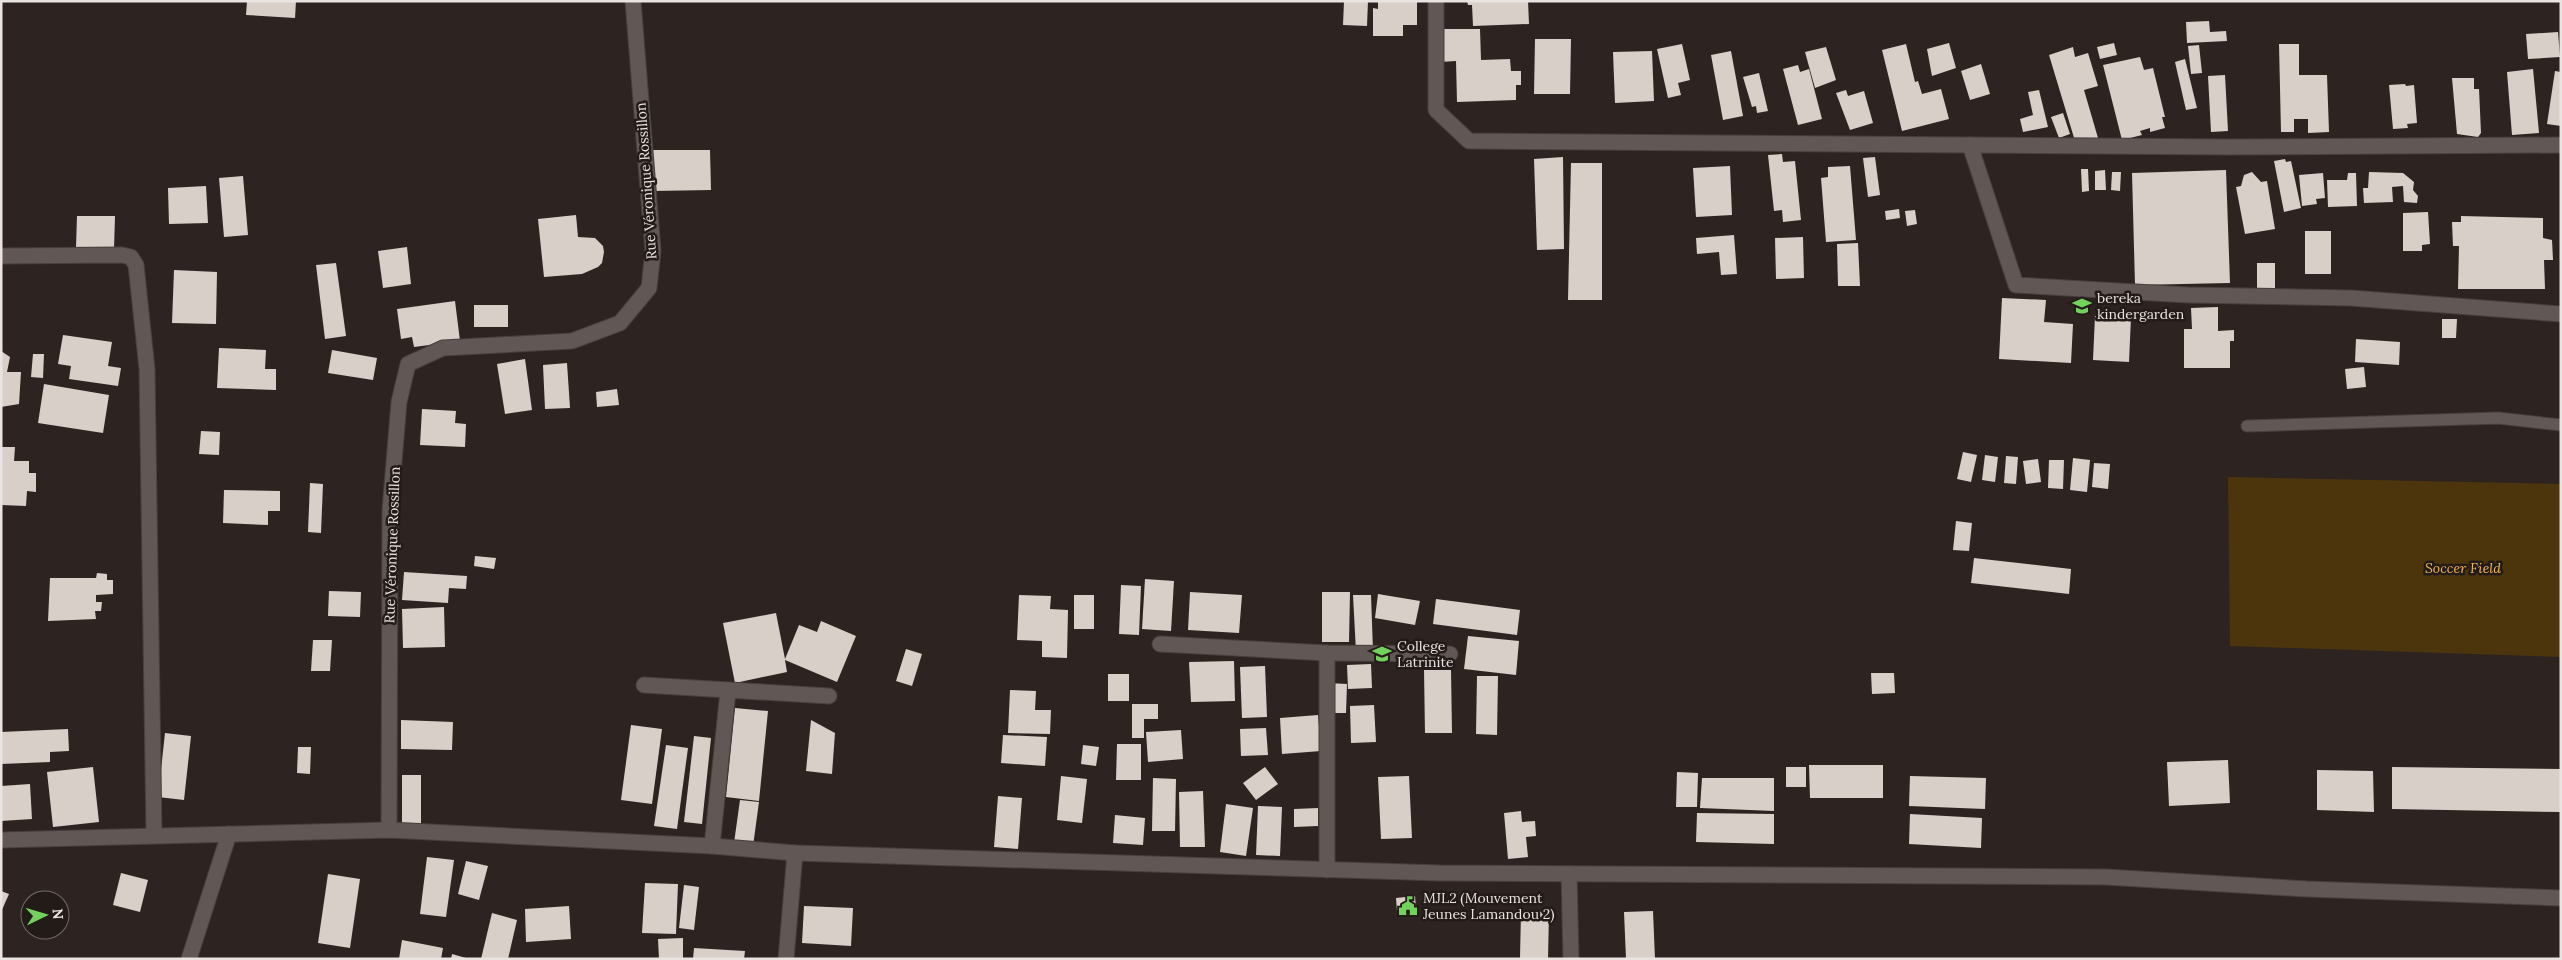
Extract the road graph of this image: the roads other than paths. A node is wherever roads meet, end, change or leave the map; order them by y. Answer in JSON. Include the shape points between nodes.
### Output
{"nodes":[{"id":1,"x":633,"y":1,"type":"edge"},
{"id":2,"x":1436,"y":1,"type":"edge"},
{"id":3,"x":1970,"y":145,"type":"junction"},
{"id":4,"x":2561,"y":145,"type":"edge"},
{"id":5,"x":1,"y":256,"type":"edge"},
{"id":6,"x":2561,"y":314,"type":"edge"},
{"id":7,"x":2561,"y":425,"type":"edge"},
{"id":8,"x":2248,"y":426,"type":"dead end"},
{"id":9,"x":1160,"y":644,"type":"dead end"},
{"id":10,"x":1327,"y":653,"type":"junction"},
{"id":11,"x":1450,"y":654,"type":"dead end"},
{"id":12,"x":644,"y":685,"type":"dead end"},
{"id":13,"x":728,"y":691,"type":"junction"},
{"id":14,"x":830,"y":696,"type":"dead end"},
{"id":15,"x":389,"y":830,"type":"junction"},
{"id":16,"x":229,"y":834,"type":"junction"},
{"id":17,"x":154,"y":835,"type":"junction"},
{"id":18,"x":1,"y":840,"type":"edge"},
{"id":19,"x":712,"y":846,"type":"junction"},
{"id":20,"x":795,"y":853,"type":"junction"},
{"id":21,"x":1327,"y":870,"type":"junction"},
{"id":22,"x":1569,"y":874,"type":"junction"},
{"id":23,"x":2561,"y":898,"type":"edge"},
{"id":24,"x":189,"y":959,"type":"edge"},
{"id":25,"x":786,"y":959,"type":"edge"},
{"id":26,"x":1571,"y":959,"type":"edge"}],
"edges":[{"from":1,"to":15,"type":"street","name":"Rue Véronique Rossillon","via":[[652,251],[649,288],[620,323],[572,341],[443,348],[408,364],[399,402],[390,510]]},
{"from":2,"to":3,"type":"street","via":[[1436,110],[1469,141]]},
{"from":3,"to":4,"type":"street"},
{"from":3,"to":6,"type":"street","via":[[2016,285],[2188,295],[2351,298]]},
{"from":5,"to":17,"type":"street","via":[[122,255],[131,257],[136,265],[147,369]]},
{"from":7,"to":8,"type":"lane","via":[[2498,418]]},
{"from":9,"to":10,"type":"street"},
{"from":10,"to":11,"type":"street"},
{"from":10,"to":21,"type":"street"},
{"from":12,"to":13,"type":"street"},
{"from":13,"to":14,"type":"street"},
{"from":13,"to":19,"type":"street"},
{"from":15,"to":16,"type":"street"},
{"from":15,"to":19,"type":"street"},
{"from":16,"to":17,"type":"street"},
{"from":16,"to":24,"type":"street"},
{"from":17,"to":18,"type":"street"},
{"from":19,"to":20,"type":"street"},
{"from":20,"to":21,"type":"street"},
{"from":20,"to":25,"type":"street"},
{"from":21,"to":22,"type":"street"},
{"from":22,"to":23,"type":"street","via":[[2106,877],[2307,889]]},
{"from":22,"to":26,"type":"street"}]}
